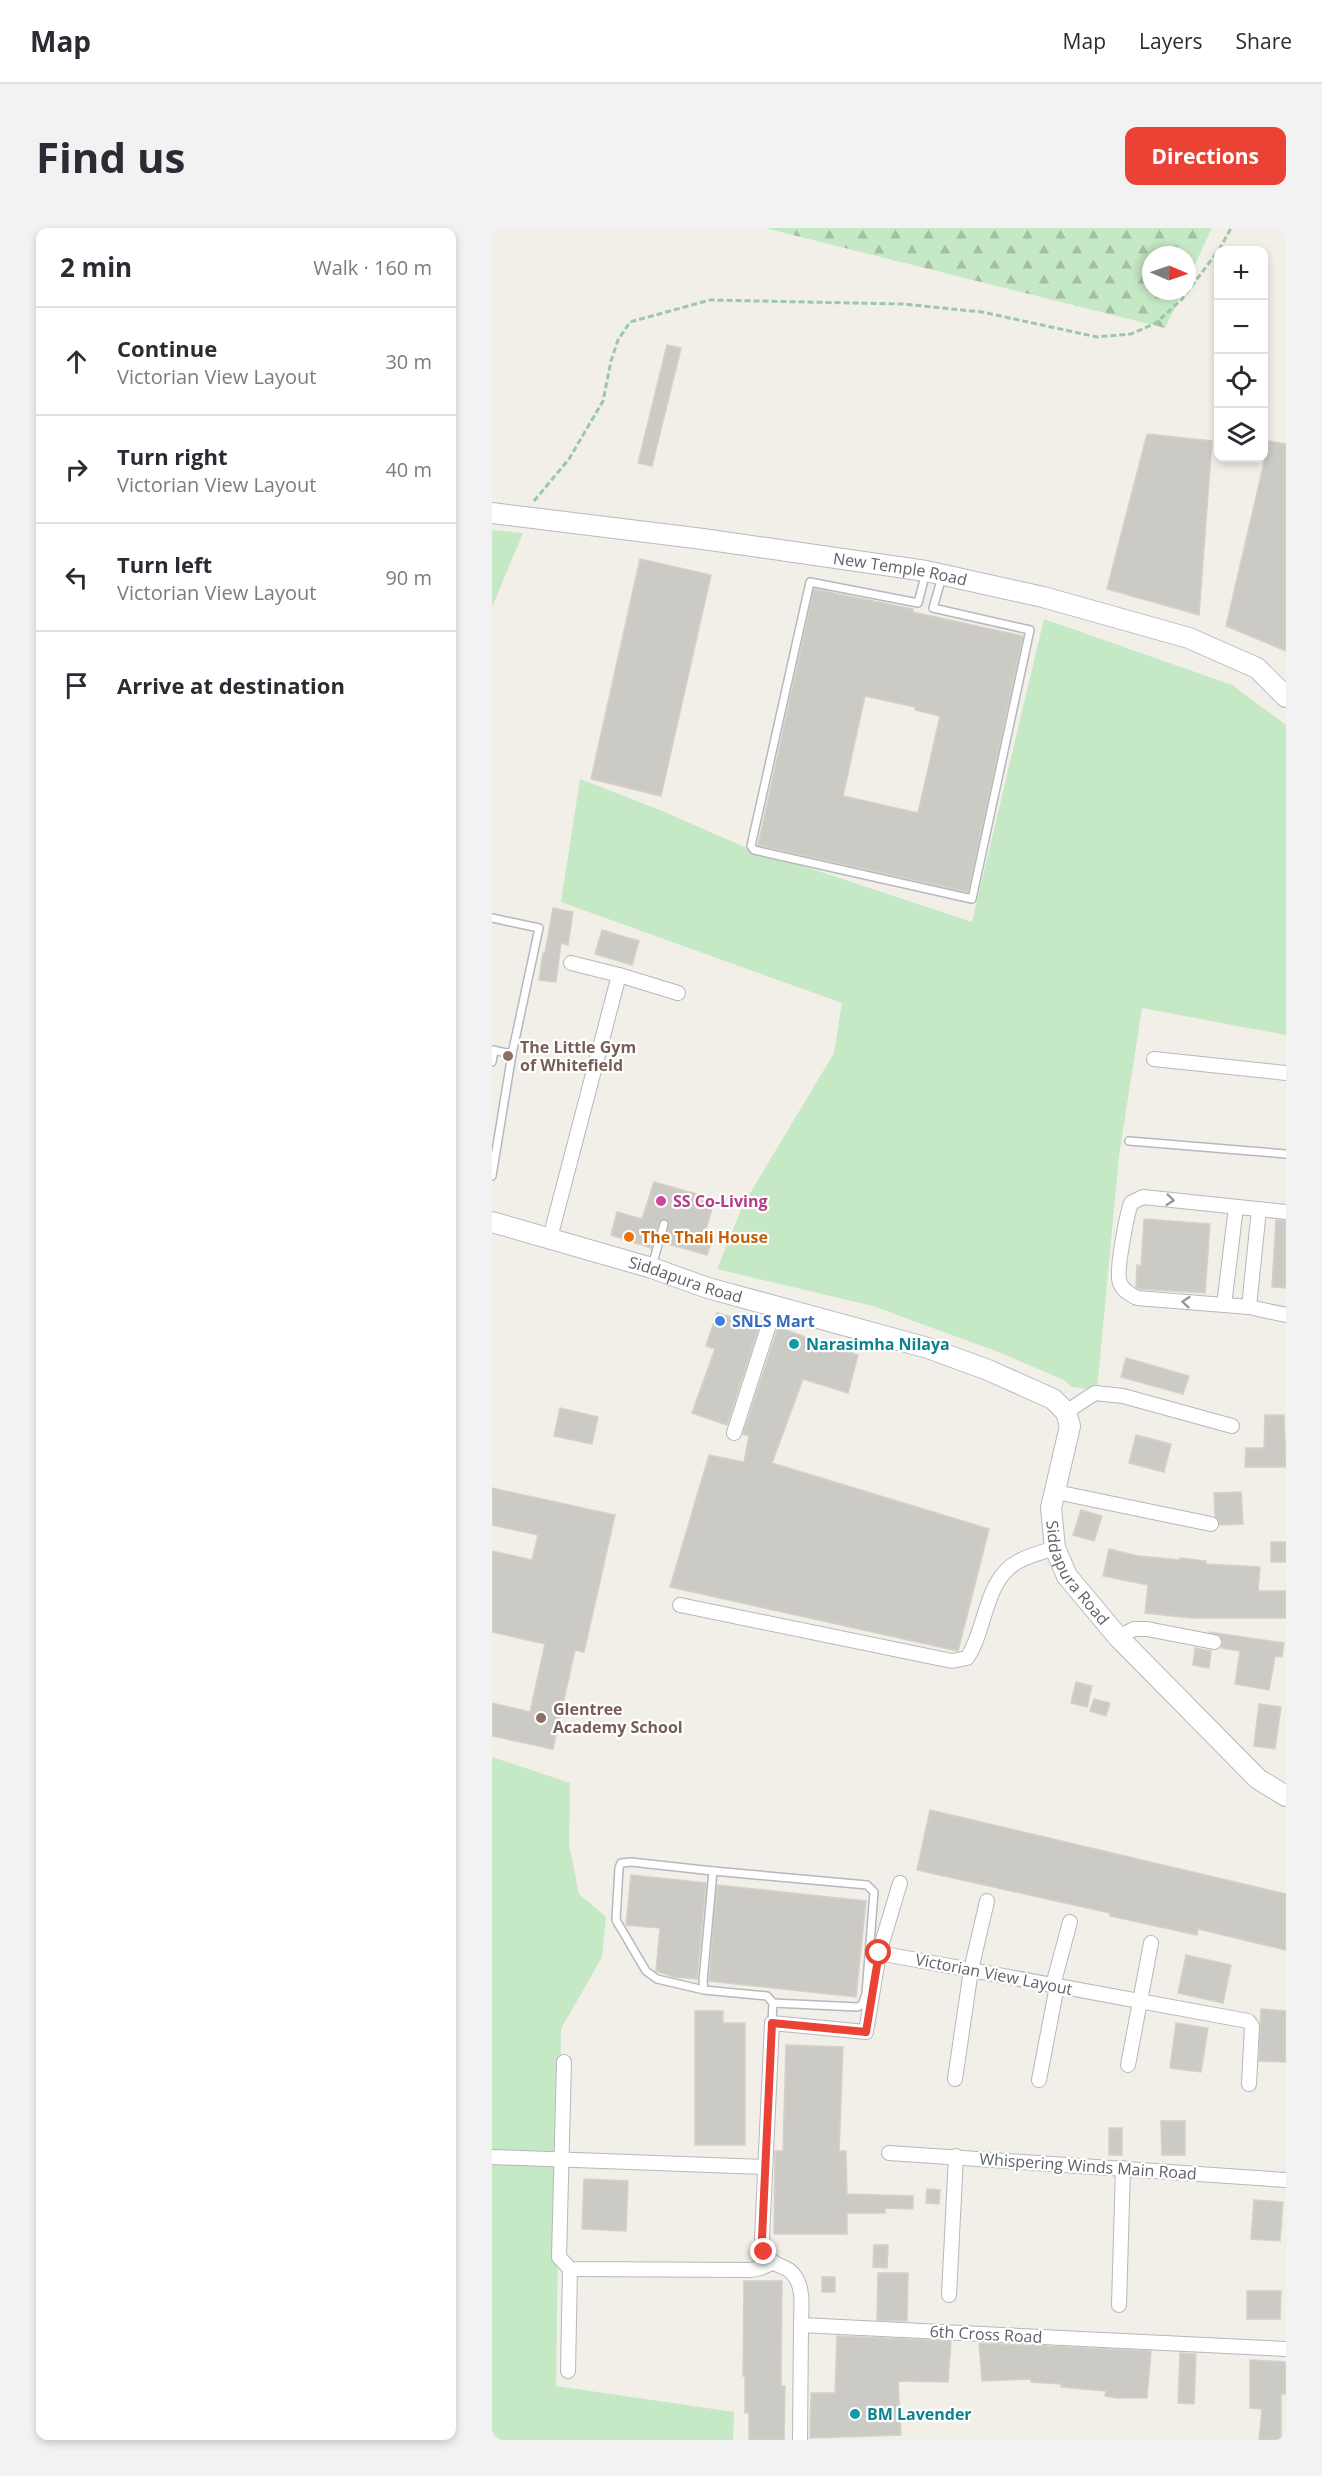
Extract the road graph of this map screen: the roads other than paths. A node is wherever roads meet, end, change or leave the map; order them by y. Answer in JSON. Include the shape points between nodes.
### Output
{"nodes":[{"id":1,"x":492,"y":513,"type":"edge"},
{"id":2,"x":934,"y":573,"type":"junction"},
{"id":3,"x":1283,"y":691,"type":"edge"},
{"id":4,"x":492,"y":918,"type":"edge"},
{"id":5,"x":571,"y":963,"type":"dead end"},
{"id":6,"x":620,"y":975,"type":"junction"},
{"id":7,"x":678,"y":993,"type":"dead end"},
{"id":8,"x":493,"y":1050,"type":"edge"},
{"id":9,"x":513,"y":1054,"type":"junction"},
{"id":10,"x":1154,"y":1059,"type":"dead end"},
{"id":11,"x":492,"y":1062,"type":"edge"},
{"id":12,"x":1286,"y":1073,"type":"edge"},
{"id":13,"x":1129,"y":1141,"type":"dead end"},
{"id":14,"x":1286,"y":1154,"type":"edge"},
{"id":15,"x":492,"y":1176,"type":"edge"},
{"id":16,"x":1236,"y":1207,"type":"junction"},
{"id":17,"x":1259,"y":1209,"type":"junction"},
{"id":18,"x":1286,"y":1212,"type":"edge"},
{"id":19,"x":492,"y":1222,"type":"edge"},
{"id":20,"x":664,"y":1224,"type":"dead end"},
{"id":21,"x":550,"y":1238,"type":"junction"},
{"id":22,"x":652,"y":1268,"type":"junction"},
{"id":23,"x":1224,"y":1305,"type":"junction"},
{"id":24,"x":775,"y":1306,"type":"junction"},
{"id":25,"x":1249,"y":1307,"type":"junction"},
{"id":26,"x":1286,"y":1315,"type":"edge"},
{"id":27,"x":1066,"y":1412,"type":"junction"},
{"id":28,"x":1232,"y":1426,"type":"dead end"},
{"id":29,"x":734,"y":1433,"type":"dead end"},
{"id":30,"x":1056,"y":1492,"type":"junction"},
{"id":31,"x":1211,"y":1524,"type":"dead end"},
{"id":32,"x":1054,"y":1548,"type":"junction"},
{"id":33,"x":680,"y":1605,"type":"dead end"},
{"id":34,"x":1118,"y":1637,"type":"junction"},
{"id":35,"x":1214,"y":1642,"type":"dead end"},
{"id":36,"x":1286,"y":1796,"type":"edge"},
{"id":37,"x":713,"y":1871,"type":"junction"},
{"id":38,"x":900,"y":1883,"type":"dead end"},
{"id":39,"x":987,"y":1901,"type":"dead end"},
{"id":40,"x":1070,"y":1922,"type":"dead end"},
{"id":41,"x":1151,"y":1943,"type":"dead end"},
{"id":42,"x":879,"y":1953,"type":"junction"},
{"id":43,"x":971,"y":1970,"type":"junction"},
{"id":44,"x":1055,"y":1986,"type":"junction"},
{"id":45,"x":704,"y":1990,"type":"junction"},
{"id":46,"x":1141,"y":2002,"type":"junction"},
{"id":47,"x":773,"y":2003,"type":"junction"},
{"id":48,"x":772,"y":2023,"type":"junction"},
{"id":49,"x":564,"y":2062,"type":"dead end"},
{"id":50,"x":1128,"y":2065,"type":"dead end"},
{"id":51,"x":955,"y":2079,"type":"dead end"},
{"id":52,"x":1039,"y":2080,"type":"dead end"},
{"id":53,"x":1249,"y":2084,"type":"dead end"},
{"id":54,"x":889,"y":2153,"type":"dead end"},
{"id":55,"x":956,"y":2156,"type":"junction"},
{"id":56,"x":492,"y":2157,"type":"edge"},
{"id":57,"x":561,"y":2159,"type":"junction"},
{"id":58,"x":765,"y":2167,"type":"junction"},
{"id":59,"x":1123,"y":2168,"type":"junction"},
{"id":60,"x":1286,"y":2180,"type":"edge"},
{"id":61,"x":772,"y":2263,"type":"junction"},
{"id":62,"x":570,"y":2269,"type":"junction"},
{"id":63,"x":950,"y":2295,"type":"dead end"},
{"id":64,"x":1119,"y":2305,"type":"dead end"},
{"id":65,"x":801,"y":2325,"type":"junction"},
{"id":66,"x":1286,"y":2349,"type":"edge"},
{"id":67,"x":568,"y":2371,"type":"dead end"},
{"id":68,"x":800,"y":2440,"type":"edge"}],
"edges":[{"from":1,"to":2,"type":"street","name":"New Temple Road"},
{"from":2,"to":2,"type":"lane","via":[[918,603],[810,582],[751,846],[754,850],[972,899],[1030,630],[933,608]]},
{"from":2,"to":3,"type":"street","name":"New Temple Road","via":[[1043,597],[1189,638],[1257,668]]},
{"from":4,"to":9,"type":"lane","via":[[539,928]]},
{"from":5,"to":6,"type":"street"},
{"from":6,"to":7,"type":"street"},
{"from":6,"to":21,"type":"street"},
{"from":8,"to":9,"type":"lane"},
{"from":8,"to":11,"type":"lane"},
{"from":9,"to":15,"type":"lane"},
{"from":10,"to":12,"type":"street"},
{"from":13,"to":14,"type":"lane"},
{"from":16,"to":17,"type":"street"},
{"from":16,"to":23,"type":"street"},
{"from":23,"to":16,"type":"street","one_way":true,"via":[[1137,1298],[1124,1290],[1118,1280],[1131,1203],[1143,1197]]},
{"from":17,"to":18,"type":"street"},
{"from":17,"to":25,"type":"street"},
{"from":19,"to":21,"type":"street","name":"Siddapura Road"},
{"from":20,"to":22,"type":"lane"},
{"from":21,"to":22,"type":"street","name":"Siddapura Road"},
{"from":22,"to":24,"type":"street","name":"Siddapura Road"},
{"from":23,"to":25,"type":"street"},
{"from":24,"to":27,"type":"street","name":"Siddapura Road","via":[[928,1348],[1053,1399]]},
{"from":24,"to":29,"type":"street"},
{"from":25,"to":26,"type":"street"},
{"from":27,"to":28,"type":"street","via":[[1095,1393],[1123,1396]]},
{"from":27,"to":30,"type":"street","name":"Siddapura Road","via":[[1070,1426]]},
{"from":30,"to":31,"type":"street"},
{"from":30,"to":32,"type":"street","name":"Siddapura Road","via":[[1051,1508]]},
{"from":32,"to":33,"type":"street","via":[[1019,1561],[1003,1573],[986,1610],[976,1646],[967,1658],[952,1661]]},
{"from":32,"to":34,"type":"street","name":"Siddapura Road","via":[[1067,1576]]},
{"from":34,"to":35,"type":"street","via":[[1134,1629],[1146,1629]]},
{"from":34,"to":36,"type":"street","name":"Siddapura Road","via":[[1258,1779]]},
{"from":37,"to":45,"type":"lane"},
{"from":37,"to":45,"type":"lane","via":[[621,1863],[615,1914],[651,1976]]},
{"from":37,"to":47,"type":"lane","via":[[867,1885],[874,1892],[862,2005]]},
{"from":38,"to":42,"type":"street"},
{"from":39,"to":43,"type":"street"},
{"from":40,"to":44,"type":"street"},
{"from":41,"to":46,"type":"street"},
{"from":42,"to":43,"type":"street","name":"Victorian View Layout"},
{"from":42,"to":48,"type":"street","via":[[866,2032]]},
{"from":43,"to":44,"type":"street","name":"Victorian View Layout"},
{"from":43,"to":51,"type":"street"},
{"from":44,"to":46,"type":"street","name":"Victorian View Layout"},
{"from":44,"to":52,"type":"street"},
{"from":45,"to":47,"type":"lane","via":[[767,1996]]},
{"from":46,"to":50,"type":"street"},
{"from":46,"to":53,"type":"street","name":"Victorian View Layout","via":[[1248,2021],[1252,2026]]},
{"from":47,"to":48,"type":"lane"},
{"from":48,"to":58,"type":"street"},
{"from":49,"to":57,"type":"street"},
{"from":54,"to":55,"type":"street","name":"Whispering Winds Main Road"},
{"from":55,"to":59,"type":"street","name":"Whispering Winds Main Road"},
{"from":55,"to":63,"type":"street"},
{"from":56,"to":57,"type":"street"},
{"from":57,"to":58,"type":"street"},
{"from":57,"to":62,"type":"street","via":[[559,2257]]},
{"from":58,"to":61,"type":"street","via":[[762,2238],[764,2252]]},
{"from":59,"to":60,"type":"street","name":"Whispering Winds Main Road"},
{"from":59,"to":64,"type":"street"},
{"from":61,"to":62,"type":"street","via":[[750,2270]]},
{"from":61,"to":65,"type":"street","via":[[795,2276],[801,2291]]},
{"from":62,"to":67,"type":"street"},
{"from":65,"to":66,"type":"street","name":"6th Cross Road"},
{"from":65,"to":68,"type":"street"}]}
